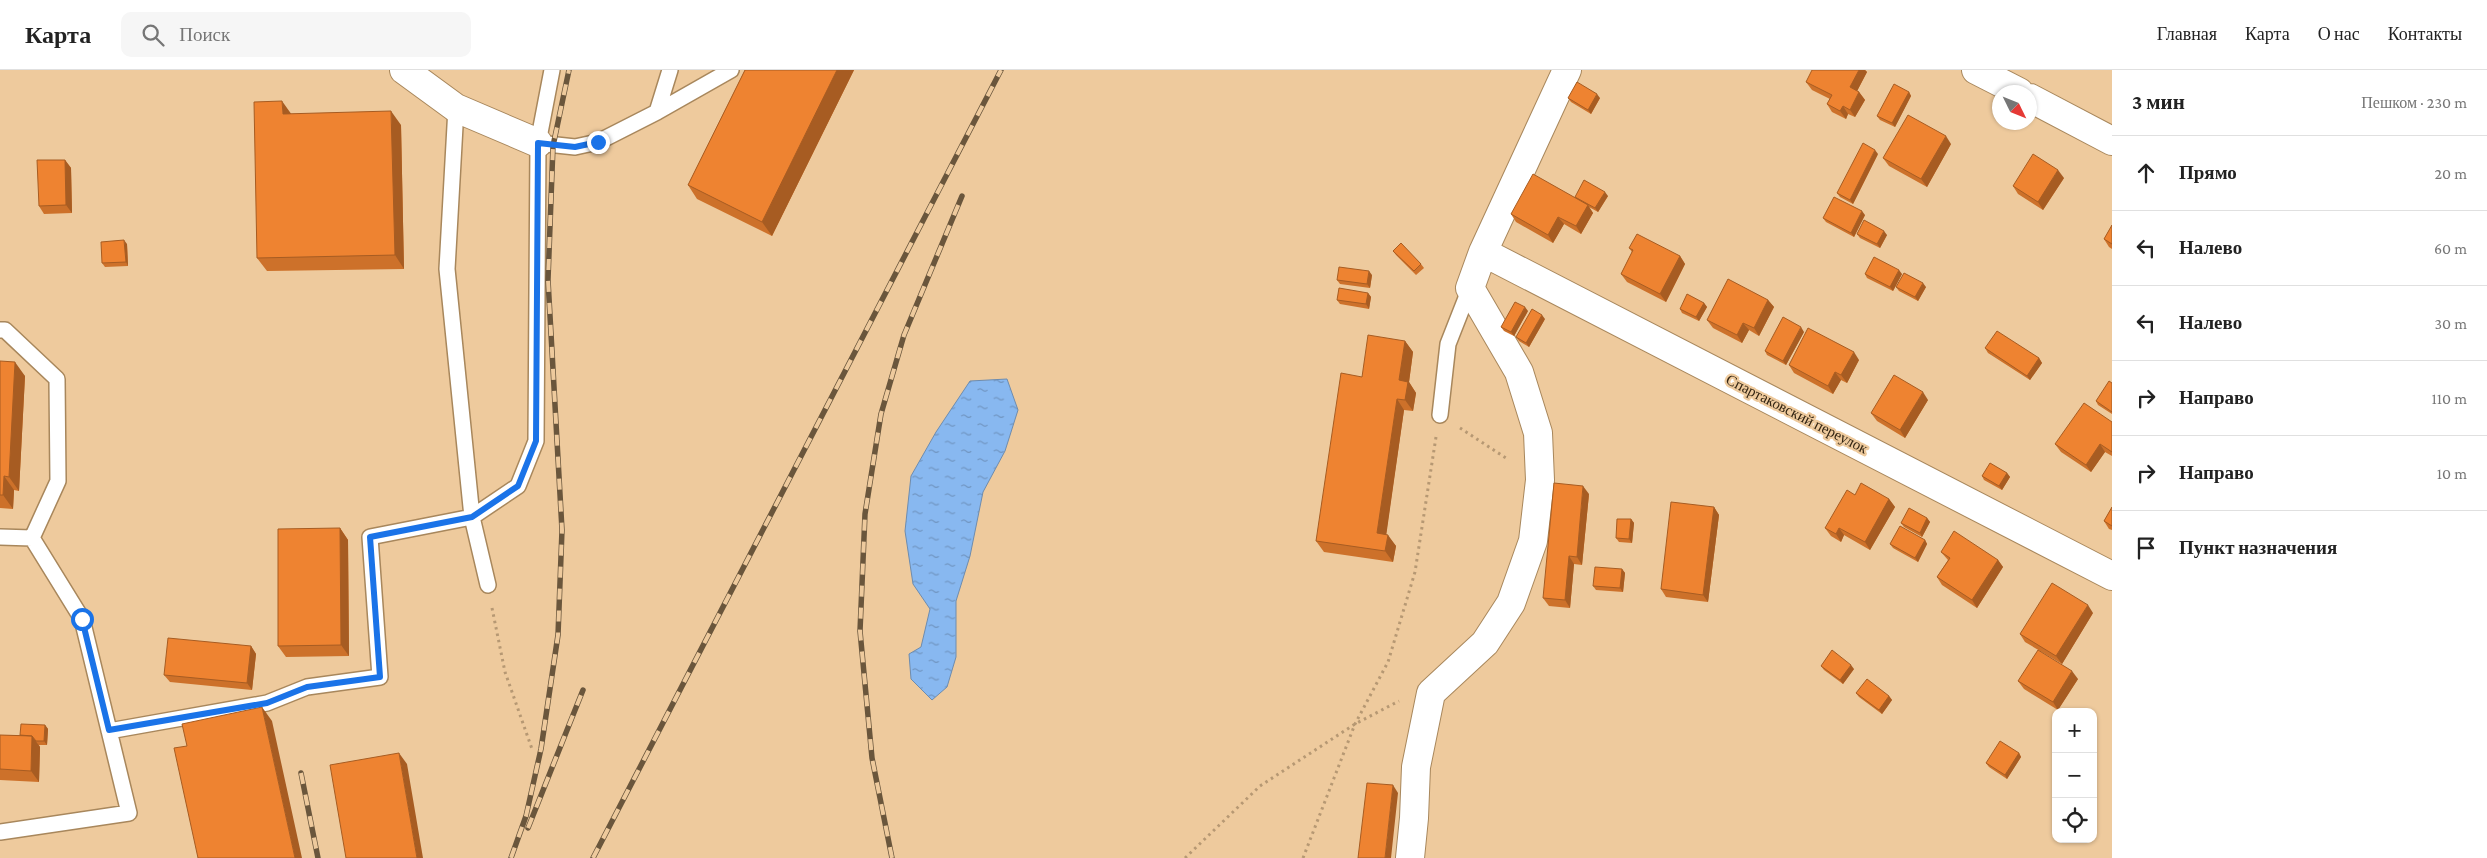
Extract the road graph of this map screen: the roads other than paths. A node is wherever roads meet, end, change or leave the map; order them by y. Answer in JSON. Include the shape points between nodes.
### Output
{"nodes":[{"id":1,"x":552,"y":70,"type":"edge"},
{"id":2,"x":670,"y":70,"type":"edge"},
{"id":3,"x":730,"y":70,"type":"edge"},
{"id":4,"x":1567,"y":70,"type":"edge"},
{"id":5,"x":1976,"y":70,"type":"edge"},
{"id":6,"x":416,"y":74,"type":"edge"},
{"id":7,"x":2005,"y":85,"type":"edge"},
{"id":8,"x":2037,"y":102,"type":"edge"},
{"id":9,"x":456,"y":108,"type":"junction"},
{"id":10,"x":657,"y":112,"type":"junction"},
{"id":11,"x":2112,"y":141,"type":"edge"},
{"id":12,"x":538,"y":143,"type":"junction"},
{"id":13,"x":1483,"y":252,"type":"junction"},
{"id":14,"x":1470,"y":288,"type":"junction"},
{"id":15,"x":0,"y":330,"type":"edge"},
{"id":16,"x":1440,"y":415,"type":"road end"},
{"id":17,"x":472,"y":517,"type":"junction"},
{"id":18,"x":0,"y":537,"type":"edge"},
{"id":19,"x":32,"y":538,"type":"junction"},
{"id":20,"x":2112,"y":576,"type":"edge"},
{"id":21,"x":488,"y":585,"type":"road end"},
{"id":22,"x":109,"y":730,"type":"junction"},
{"id":23,"x":0,"y":832,"type":"edge"},
{"id":24,"x":1410,"y":858,"type":"edge"}],
"edges":[{"from":1,"to":12,"type":"lane"},
{"from":2,"to":10,"type":"lane"},
{"from":3,"to":10,"type":"lane"},
{"from":4,"to":13,"type":"street"},
{"from":5,"to":7,"type":"street"},
{"from":6,"to":9,"type":"street"},
{"from":8,"to":11,"type":"street"},
{"from":9,"to":12,"type":"street"},
{"from":9,"to":17,"type":"lane","via":[[447,269]]},
{"from":10,"to":12,"type":"lane","via":[[598,142],[575,147]]},
{"from":12,"to":17,"type":"lane","via":[[536,441],[518,486]]},
{"from":13,"to":14,"type":"street"},
{"from":13,"to":20,"type":"street","name":"Спартаковский переулок"},
{"from":14,"to":16,"type":"lane","via":[[1448,344]]},
{"from":14,"to":24,"type":"street","via":[[1519,372],[1538,433],[1540,480],[1533,541],[1511,603],[1485,643],[1431,693],[1416,767]]},
{"from":15,"to":19,"type":"lane","via":[[5,330],[58,379],[58,481]]},
{"from":17,"to":21,"type":"lane"},
{"from":17,"to":22,"type":"lane","via":[[370,537],[380,677],[307,687],[267,703]]},
{"from":18,"to":19,"type":"lane"},
{"from":19,"to":22,"type":"lane","via":[[82,619]]},
{"from":22,"to":23,"type":"lane","via":[[129,813]]}]}
